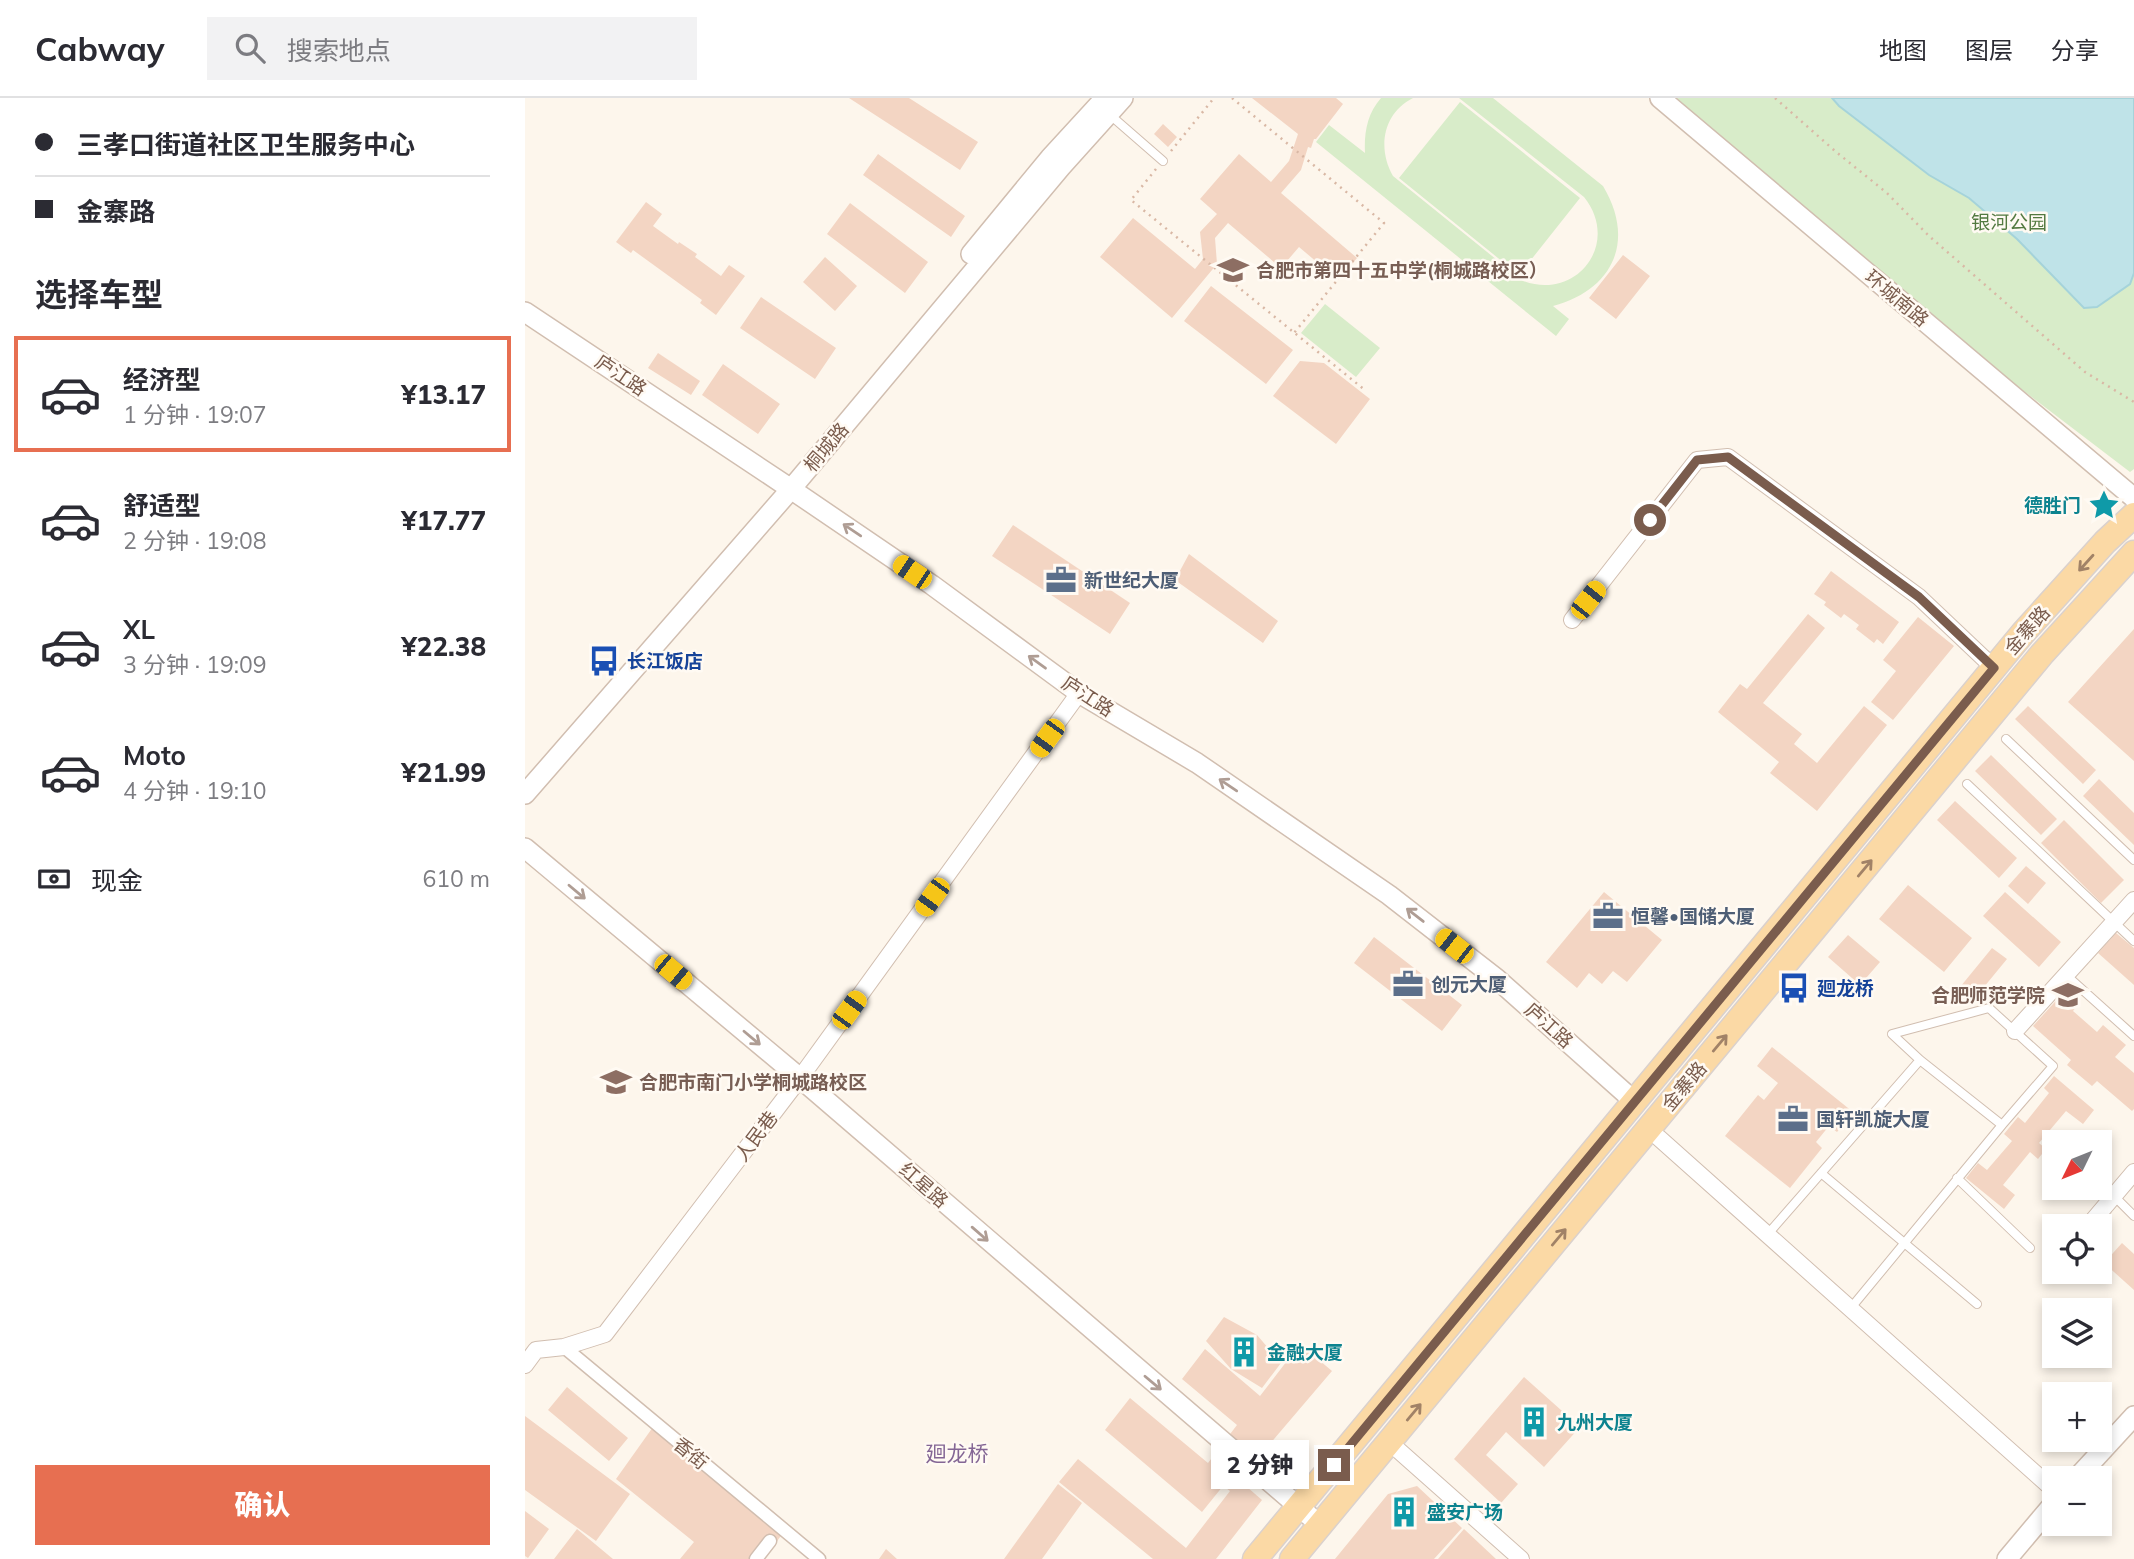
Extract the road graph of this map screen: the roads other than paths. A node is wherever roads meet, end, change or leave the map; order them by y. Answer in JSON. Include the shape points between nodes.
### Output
{"nodes":[{"id":1,"x":1123,"y":98,"type":"edge"},
{"id":2,"x":1660,"y":98,"type":"edge"},
{"id":3,"x":1104,"y":106,"type":"edge"},
{"id":4,"x":1163,"y":161,"type":"road end"},
{"id":5,"x":525,"y":312,"type":"edge"},
{"id":6,"x":787,"y":486,"type":"junction"},
{"id":7,"x":2134,"y":498,"type":"edge"},
{"id":8,"x":2134,"y":515,"type":"edge"},
{"id":9,"x":2134,"y":553,"type":"edge"},
{"id":10,"x":1572,"y":621,"type":"dead end"},
{"id":11,"x":1994,"y":668,"type":"junction"},
{"id":12,"x":1079,"y":693,"type":"junction"},
{"id":13,"x":2006,"y":739,"type":"dead end"},
{"id":14,"x":525,"y":776,"type":"edge"},
{"id":15,"x":1967,"y":784,"type":"dead end"},
{"id":16,"x":525,"y":794,"type":"edge"},
{"id":17,"x":525,"y":848,"type":"edge"},
{"id":18,"x":2134,"y":860,"type":"edge"},
{"id":19,"x":2134,"y":900,"type":"edge"},
{"id":20,"x":2113,"y":923,"type":"junction"},
{"id":21,"x":2134,"y":941,"type":"edge"},
{"id":22,"x":2066,"y":975,"type":"junction"},
{"id":23,"x":2015,"y":1031,"type":"junction"},
{"id":24,"x":2134,"y":1036,"type":"edge"},
{"id":25,"x":1920,"y":1060,"type":"junction"},
{"id":26,"x":800,"y":1078,"type":"junction"},
{"id":27,"x":1635,"y":1102,"type":"junction"},
{"id":28,"x":2002,"y":1125,"type":"junction"},
{"id":29,"x":1659,"y":1138,"type":"dead end"},
{"id":30,"x":2134,"y":1172,"type":"edge"},
{"id":31,"x":1821,"y":1173,"type":"junction"},
{"id":32,"x":1957,"y":1178,"type":"junction"},
{"id":33,"x":2113,"y":1196,"type":"junction"},
{"id":34,"x":2098,"y":1214,"type":"edge"},
{"id":35,"x":2134,"y":1216,"type":"edge"},
{"id":36,"x":1767,"y":1235,"type":"junction"},
{"id":37,"x":1904,"y":1243,"type":"junction"},
{"id":38,"x":2030,"y":1248,"type":"dead end"},
{"id":39,"x":1977,"y":1304,"type":"dead end"},
{"id":40,"x":1850,"y":1309,"type":"junction"},
{"id":41,"x":531,"y":1346,"type":"edge"},
{"id":42,"x":564,"y":1347,"type":"junction"},
{"id":43,"x":525,"y":1365,"type":"edge"},
{"id":44,"x":2134,"y":1416,"type":"edge"},
{"id":45,"x":1397,"y":1449,"type":"dead end"},
{"id":46,"x":2088,"y":1466,"type":"edge"},
{"id":47,"x":2042,"y":1479,"type":"edge"},
{"id":48,"x":1299,"y":1507,"type":"junction"},
{"id":49,"x":2042,"y":1517,"type":"edge"},
{"id":50,"x":1320,"y":1525,"type":"junction"},
{"id":51,"x":770,"y":1541,"type":"dead end"},
{"id":52,"x":757,"y":1559,"type":"edge"},
{"id":53,"x":819,"y":1559,"type":"edge"},
{"id":54,"x":1255,"y":1559,"type":"edge"},
{"id":55,"x":1292,"y":1559,"type":"edge"},
{"id":56,"x":1521,"y":1559,"type":"edge"},
{"id":57,"x":2007,"y":1559,"type":"edge"}],
"edges":[{"from":1,"to":3,"type":"street","name":"桐城路"},
{"from":2,"to":7,"type":"street","name":"环城南路"},
{"from":3,"to":4,"type":"lane"},
{"from":3,"to":6,"type":"street","name":"桐城路","via":[[1061,167]]},
{"from":5,"to":6,"type":"street","name":"庐江路"},
{"from":12,"to":6,"type":"street","name":"庐江路","one_way":true},
{"from":6,"to":14,"type":"street","name":"桐城路"},
{"from":6,"to":16,"type":"street","name":"桐城路"},
{"from":8,"to":11,"type":"main road","name":"金寨路","one_way":true},
{"from":50,"to":9,"type":"main road","name":"金寨路","one_way":true,"via":[[2042,654]]},
{"from":10,"to":11,"type":"street","via":[[1697,460],[1728,457],[1919,597]]},
{"from":11,"to":27,"type":"main road","name":"金寨路"},
{"from":12,"to":26,"type":"street","name":"人民巷"},
{"from":27,"to":12,"type":"street","name":"庐江路","one_way":true,"via":[[1497,979],[1389,895],[1197,763]]},
{"from":13,"to":18,"type":"lane"},
{"from":15,"to":20,"type":"lane"},
{"from":17,"to":26,"type":"street","name":"红星路","one_way":true},
{"from":19,"to":20,"type":"street"},
{"from":20,"to":21,"type":"lane"},
{"from":20,"to":22,"type":"street"},
{"from":22,"to":23,"type":"street"},
{"from":22,"to":24,"type":"lane"},
{"from":23,"to":25,"type":"lane","via":[[1989,1008],[1892,1034]]},
{"from":23,"to":28,"type":"lane","via":[[2053,1066]]},
{"from":25,"to":28,"type":"lane"},
{"from":25,"to":31,"type":"lane"},
{"from":26,"to":42,"type":"street","name":"人民巷","via":[[605,1334]]},
{"from":26,"to":48,"type":"street","name":"红星路","one_way":true},
{"from":27,"to":48,"type":"main road","name":"金寨路"},
{"from":28,"to":32,"type":"lane"},
{"from":29,"to":36,"type":"street"},
{"from":30,"to":33,"type":"street"},
{"from":31,"to":36,"type":"lane"},
{"from":31,"to":37,"type":"lane"},
{"from":32,"to":37,"type":"lane"},
{"from":32,"to":38,"type":"lane"},
{"from":33,"to":34,"type":"street"},
{"from":33,"to":35,"type":"lane"},
{"from":36,"to":40,"type":"street"},
{"from":37,"to":39,"type":"lane"},
{"from":37,"to":40,"type":"lane"},
{"from":40,"to":47,"type":"street"},
{"from":41,"to":42,"type":"street","name":"人民巷"},
{"from":41,"to":43,"type":"street","name":"人民巷"},
{"from":42,"to":53,"type":"street","name":"香街"},
{"from":44,"to":46,"type":"street"},
{"from":45,"to":56,"type":"street"},
{"from":48,"to":50,"type":"street","name":"红星路"},
{"from":48,"to":54,"type":"main road","name":"金寨路"},
{"from":49,"to":57,"type":"street"},
{"from":50,"to":55,"type":"main road","name":"金寨路"},
{"from":51,"to":52,"type":"street"}]}
